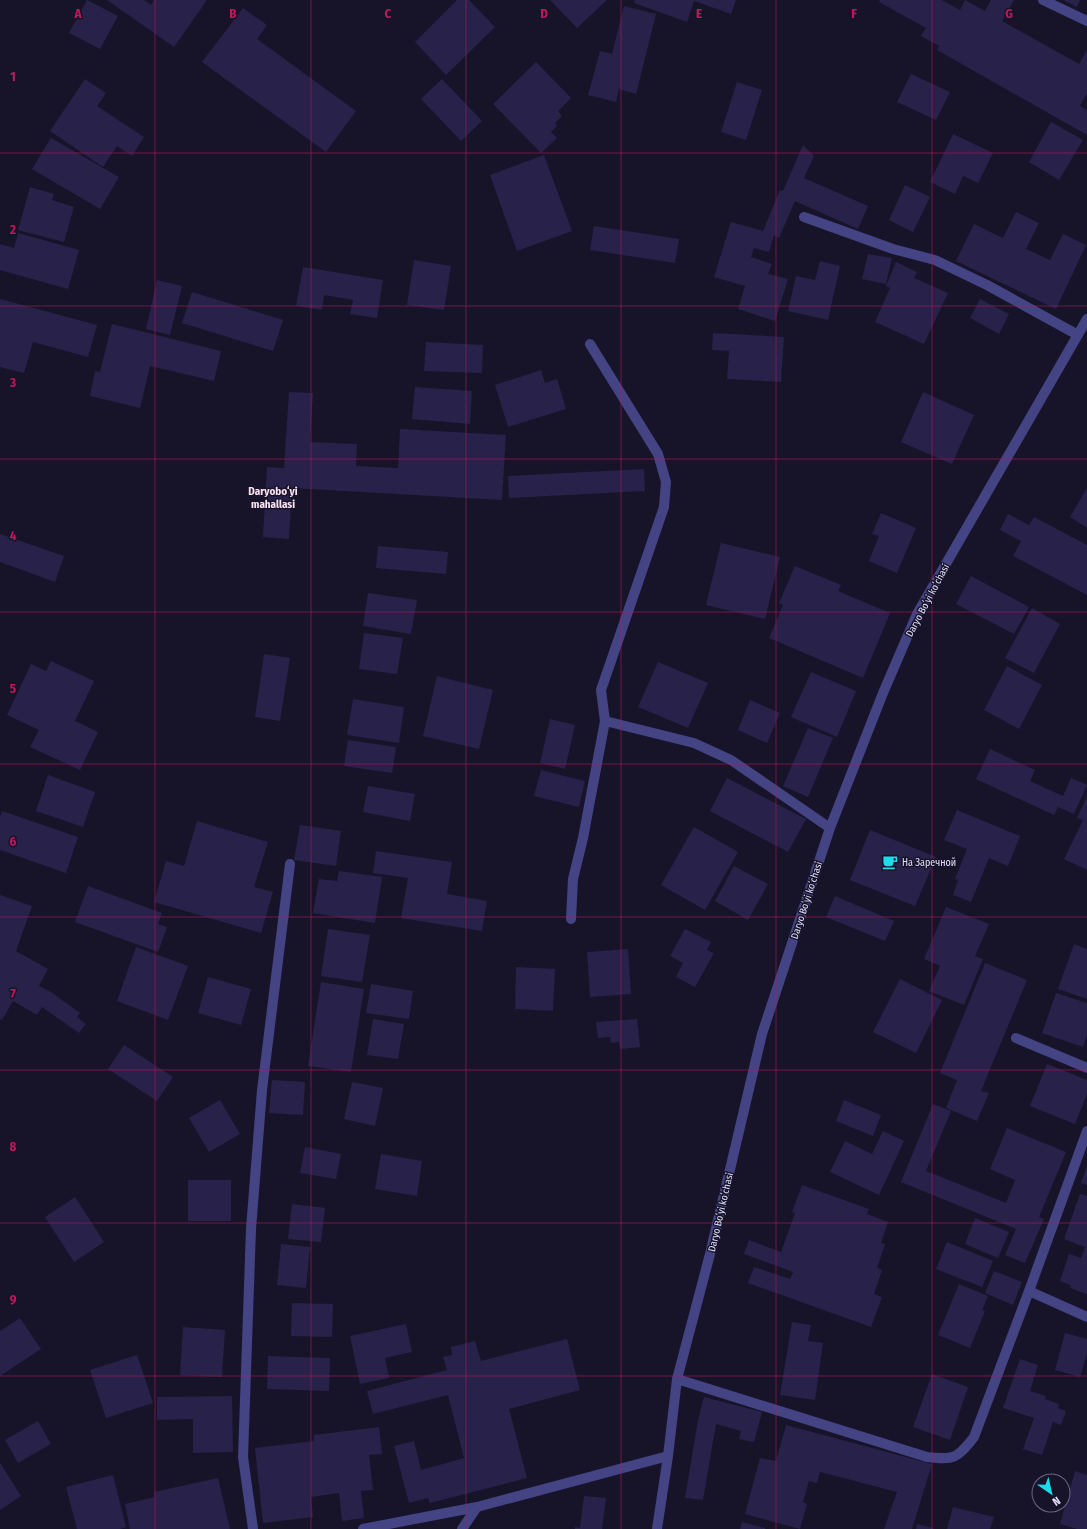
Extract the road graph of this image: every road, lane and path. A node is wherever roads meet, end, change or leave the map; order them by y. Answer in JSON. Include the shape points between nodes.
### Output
{"nodes":[{"id":1,"x":1043,"y":0,"type":"edge"},
{"id":2,"x":1087,"y":21,"type":"edge"},
{"id":3,"x":804,"y":217,"type":"dead end"},
{"id":4,"x":1087,"y":319,"type":"edge"},
{"id":5,"x":1078,"y":335,"type":"junction"},
{"id":6,"x":590,"y":344,"type":"dead end"},
{"id":7,"x":605,"y":721,"type":"junction"},
{"id":8,"x":830,"y":828,"type":"junction"},
{"id":9,"x":290,"y":864,"type":"dead end"},
{"id":10,"x":571,"y":919,"type":"dead end"},
{"id":11,"x":1016,"y":1038,"type":"dead end"},
{"id":12,"x":1087,"y":1068,"type":"edge"},
{"id":13,"x":1087,"y":1131,"type":"edge"},
{"id":14,"x":1029,"y":1291,"type":"junction"},
{"id":15,"x":1087,"y":1317,"type":"edge"},
{"id":16,"x":677,"y":1379,"type":"junction"},
{"id":17,"x":668,"y":1456,"type":"junction"},
{"id":18,"x":477,"y":1507,"type":"junction"},
{"id":19,"x":253,"y":1529,"type":"edge"},
{"id":20,"x":363,"y":1529,"type":"edge"},
{"id":21,"x":462,"y":1529,"type":"edge"},
{"id":22,"x":657,"y":1529,"type":"edge"}],
"edges":[{"from":1,"to":2,"type":"street"},
{"from":3,"to":5,"type":"street","via":[[893,249],[935,260],[987,285]]},
{"from":4,"to":5,"type":"street","name":"Daryo Boʻyi koʻchasi"},
{"from":5,"to":8,"type":"street","name":"Daryo Boʻyi koʻchasi","via":[[917,614]]},
{"from":6,"to":7,"type":"street","via":[[658,454],[666,482],[664,507],[601,690]]},
{"from":7,"to":8,"type":"street","via":[[694,743],[731,760]]},
{"from":7,"to":10,"type":"street","via":[[573,880]]},
{"from":8,"to":16,"type":"street","name":"Daryo Boʻyi koʻchasi","via":[[762,1034],[710,1254]]},
{"from":9,"to":19,"type":"street","via":[[262,1090],[250,1229],[243,1457]]},
{"from":11,"to":12,"type":"street"},
{"from":13,"to":14,"type":"street"},
{"from":14,"to":15,"type":"street"},
{"from":14,"to":16,"type":"street","via":[[974,1437],[963,1451],[948,1459],[927,1457]]},
{"from":16,"to":17,"type":"street","name":"Daryo Boʻyi koʻchasi"},
{"from":17,"to":18,"type":"street"},
{"from":17,"to":22,"type":"street","name":"Daryo Boʻyi koʻchasi"},
{"from":18,"to":20,"type":"street"},
{"from":18,"to":21,"type":"street"}]}
